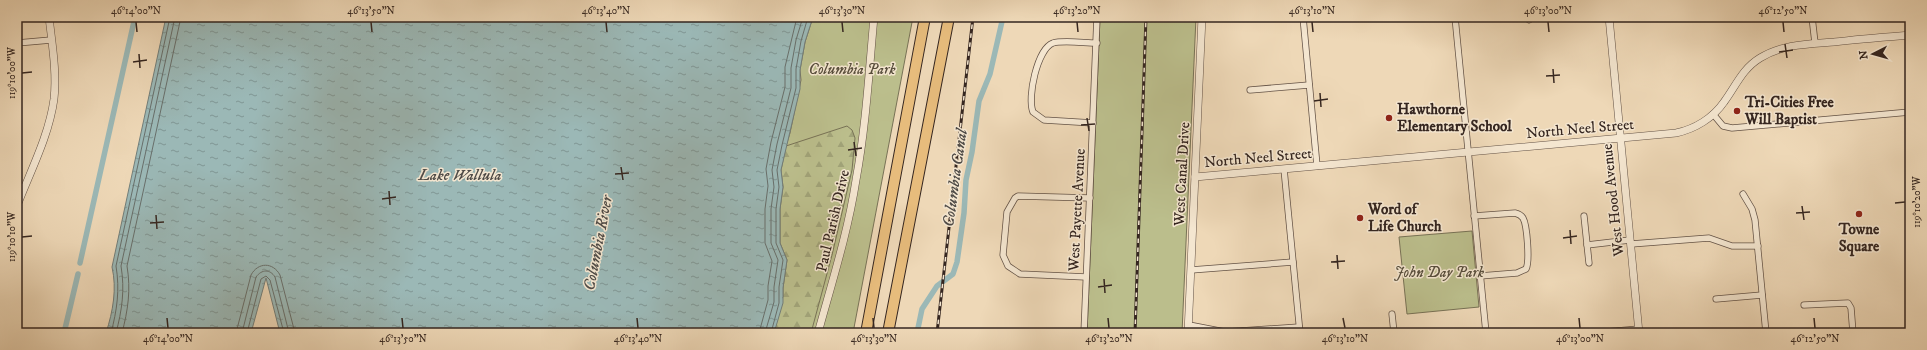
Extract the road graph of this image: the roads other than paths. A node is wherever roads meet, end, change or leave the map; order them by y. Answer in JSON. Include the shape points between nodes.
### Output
{"nodes":[{"id":1,"x":49,"y":17,"type":"edge"},
{"id":2,"x":874,"y":17,"type":"edge"},
{"id":3,"x":925,"y":17,"type":"edge"},
{"id":4,"x":949,"y":17,"type":"edge"},
{"id":5,"x":1097,"y":17,"type":"edge"},
{"id":6,"x":1202,"y":17,"type":"edge"},
{"id":7,"x":1303,"y":17,"type":"edge"},
{"id":8,"x":1455,"y":17,"type":"edge"},
{"id":9,"x":1609,"y":17,"type":"edge"},
{"id":10,"x":1812,"y":17,"type":"edge"},
{"id":11,"x":1910,"y":35,"type":"edge"},
{"id":12,"x":51,"y":40,"type":"junction"},
{"id":13,"x":17,"y":43,"type":"edge"},
{"id":14,"x":1097,"y":43,"type":"junction"},
{"id":15,"x":1814,"y":43,"type":"junction"},
{"id":16,"x":1309,"y":85,"type":"junction"},
{"id":17,"x":1250,"y":90,"type":"dead end"},
{"id":18,"x":1910,"y":112,"type":"edge"},
{"id":19,"x":1713,"y":114,"type":"junction"},
{"id":20,"x":1093,"y":123,"type":"junction"},
{"id":21,"x":1620,"y":139,"type":"junction"},
{"id":22,"x":1468,"y":152,"type":"junction"},
{"id":23,"x":1317,"y":166,"type":"junction"},
{"id":24,"x":1284,"y":169,"type":"junction"},
{"id":25,"x":1195,"y":177,"type":"junction"},
{"id":26,"x":1743,"y":194,"type":"dead end"},
{"id":27,"x":1090,"y":198,"type":"junction"},
{"id":28,"x":17,"y":206,"type":"edge"},
{"id":29,"x":1474,"y":216,"type":"junction"},
{"id":30,"x":1584,"y":216,"type":"dead end"},
{"id":31,"x":1630,"y":242,"type":"junction"},
{"id":32,"x":1587,"y":245,"type":"junction"},
{"id":33,"x":1758,"y":246,"type":"junction"},
{"id":34,"x":1293,"y":262,"type":"junction"},
{"id":35,"x":1589,"y":263,"type":"dead end"},
{"id":36,"x":1191,"y":270,"type":"junction"},
{"id":37,"x":1480,"y":276,"type":"junction"},
{"id":38,"x":1086,"y":277,"type":"junction"},
{"id":39,"x":1762,"y":294,"type":"junction"},
{"id":40,"x":1716,"y":299,"type":"dead end"},
{"id":41,"x":1804,"y":305,"type":"dead end"},
{"id":42,"x":1392,"y":314,"type":"dead end"},
{"id":43,"x":1189,"y":329,"type":"edge"},
{"id":44,"x":1299,"y":330,"type":"edge"},
{"id":45,"x":1639,"y":331,"type":"edge"},
{"id":46,"x":818,"y":333,"type":"edge"},
{"id":47,"x":866,"y":333,"type":"edge"},
{"id":48,"x":888,"y":333,"type":"edge"},
{"id":49,"x":1084,"y":333,"type":"edge"},
{"id":50,"x":1232,"y":333,"type":"edge"},
{"id":51,"x":1394,"y":333,"type":"edge"},
{"id":52,"x":1486,"y":333,"type":"edge"},
{"id":53,"x":1592,"y":333,"type":"edge"},
{"id":54,"x":1766,"y":333,"type":"edge"},
{"id":55,"x":1853,"y":333,"type":"edge"},
{"id":56,"x":1907,"y":333,"type":"edge"},
{"id":57,"x":1910,"y":333,"type":"edge"}],
"edges":[{"from":1,"to":12,"type":"street"},
{"from":2,"to":46,"type":"street","name":"Paul Parish Drive","via":[[856,181]]},
{"from":3,"to":47,"type":"highway"},
{"from":4,"to":48,"type":"highway"},
{"from":5,"to":14,"type":"street","name":"West Payette Avenue"},
{"from":6,"to":25,"type":"street","name":"West Canal Drive"},
{"from":7,"to":16,"type":"street"},
{"from":8,"to":22,"type":"street"},
{"from":9,"to":21,"type":"street","name":"West Hood Avenue"},
{"from":10,"to":15,"type":"street"},
{"from":11,"to":15,"type":"street","name":"North Neel Street"},
{"from":12,"to":13,"type":"street"},
{"from":12,"to":28,"type":"street","via":[[55,76],[52,109]]},
{"from":14,"to":20,"type":"street","name":"West Payette Avenue"},
{"from":14,"to":20,"type":"street","via":[[1059,42],[1048,46],[1040,55],[1031,97],[1033,112],[1044,120]]},
{"from":15,"to":19,"type":"street","name":"North Neel Street","via":[[1779,49],[1754,62],[1740,75],[1724,103]]},
{"from":16,"to":17,"type":"street"},
{"from":16,"to":23,"type":"street"},
{"from":18,"to":19,"type":"street","via":[[1732,128],[1723,126]]},
{"from":19,"to":21,"type":"street","name":"North Neel Street","via":[[1695,127],[1682,132]]},
{"from":20,"to":27,"type":"street","name":"West Payette Avenue"},
{"from":21,"to":22,"type":"street","name":"North Neel Street"},
{"from":21,"to":31,"type":"street","name":"West Hood Avenue"},
{"from":22,"to":23,"type":"street","name":"North Neel Street"},
{"from":22,"to":29,"type":"street"},
{"from":23,"to":24,"type":"street","name":"North Neel Street"},
{"from":24,"to":25,"type":"street","name":"North Neel Street"},
{"from":24,"to":34,"type":"street"},
{"from":25,"to":36,"type":"street","name":"West Canal Drive"},
{"from":26,"to":33,"type":"street","via":[[1754,214]]},
{"from":27,"to":38,"type":"street","name":"West Payette Avenue"},
{"from":27,"to":38,"type":"street","via":[[1018,196],[1007,212],[1003,255],[1008,266],[1020,274]]},
{"from":29,"to":37,"type":"street"},
{"from":29,"to":37,"type":"street","via":[[1515,213],[1522,217],[1525,223],[1528,262],[1526,269],[1521,272]]},
{"from":30,"to":32,"type":"street"},
{"from":31,"to":32,"type":"street"},
{"from":31,"to":33,"type":"street","via":[[1709,238],[1732,246]]},
{"from":31,"to":45,"type":"street","name":"West Hood Avenue"},
{"from":32,"to":35,"type":"street"},
{"from":33,"to":39,"type":"street"},
{"from":34,"to":36,"type":"street"},
{"from":34,"to":44,"type":"street"},
{"from":36,"to":43,"type":"street","name":"West Canal Drive"},
{"from":37,"to":52,"type":"street"},
{"from":38,"to":49,"type":"street","name":"West Payette Avenue"},
{"from":39,"to":40,"type":"street"},
{"from":39,"to":54,"type":"street"},
{"from":41,"to":55,"type":"street","via":[[1848,303],[1851,308]]},
{"from":42,"to":51,"type":"street"},
{"from":43,"to":50,"type":"street"},
{"from":44,"to":50,"type":"street"},
{"from":45,"to":53,"type":"street"},
{"from":56,"to":57,"type":"street"}]}
